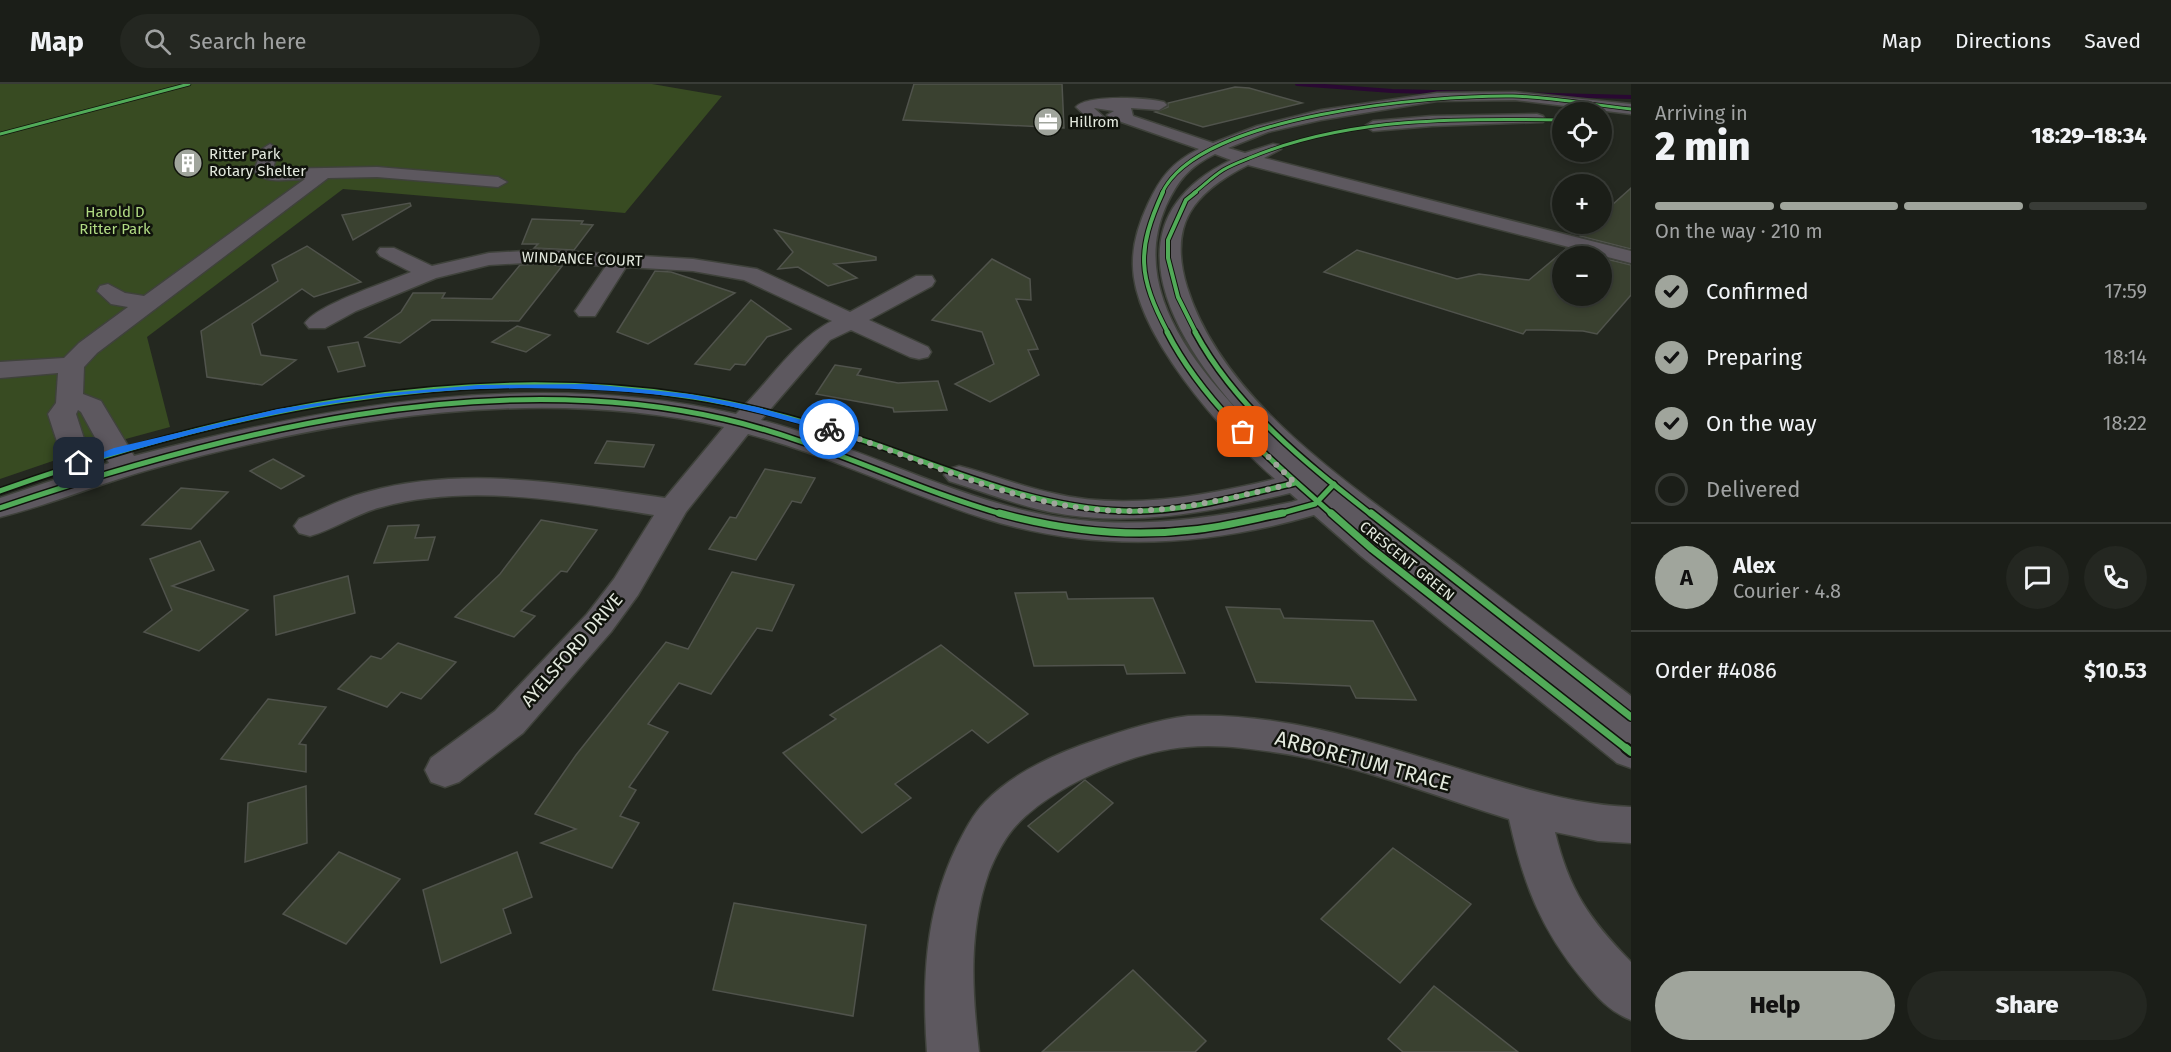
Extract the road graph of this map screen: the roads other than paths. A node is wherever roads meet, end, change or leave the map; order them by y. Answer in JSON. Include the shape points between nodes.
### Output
{"nodes":[{"id":1,"x":1159,"y":105,"type":"dead end"},
{"id":2,"x":1631,"y":109,"type":"edge"},
{"id":3,"x":1120,"y":110,"type":"junction"},
{"id":4,"x":1098,"y":119,"type":"dead end"},
{"id":5,"x":1552,"y":120,"type":"edge"},
{"id":6,"x":1612,"y":122,"type":"edge"},
{"id":7,"x":1631,"y":123,"type":"edge"},
{"id":8,"x":1220,"y":145,"type":"junction"},
{"id":9,"x":270,"y":149,"type":"dead end"},
{"id":10,"x":1245,"y":159,"type":"junction"},
{"id":11,"x":324,"y":173,"type":"junction"},
{"id":12,"x":498,"y":182,"type":"dead end"},
{"id":13,"x":387,"y":252,"type":"dead end"},
{"id":14,"x":1631,"y":257,"type":"edge"},
{"id":15,"x":620,"y":261,"type":"junction"},
{"id":16,"x":429,"y":273,"type":"junction"},
{"id":17,"x":924,"y":281,"type":"dead end"},
{"id":18,"x":108,"y":291,"type":"dead end"},
{"id":19,"x":148,"y":303,"type":"junction"},
{"id":20,"x":587,"y":311,"type":"dead end"},
{"id":21,"x":849,"y":320,"type":"junction"},
{"id":22,"x":317,"y":323,"type":"dead end"},
{"id":23,"x":919,"y":352,"type":"dead end"},
{"id":24,"x":71,"y":365,"type":"junction"},
{"id":25,"x":0,"y":370,"type":"edge"},
{"id":26,"x":69,"y":403,"type":"junction"},
{"id":27,"x":749,"y":416,"type":"junction"},
{"id":28,"x":121,"y":458,"type":"junction"},
{"id":29,"x":84,"y":470,"type":"junction"},
{"id":30,"x":1315,"y":490,"type":"junction"},
{"id":31,"x":0,"y":491,"type":"edge"},
{"id":32,"x":0,"y":508,"type":"edge"},
{"id":33,"x":673,"y":509,"type":"junction"},
{"id":34,"x":310,"y":526,"type":"dead end"},
{"id":35,"x":1631,"y":717,"type":"edge"},
{"id":36,"x":1631,"y":752,"type":"edge"},
{"id":37,"x":445,"y":770,"type":"dead end"},
{"id":38,"x":1527,"y":807,"type":"junction"},
{"id":39,"x":1631,"y":825,"type":"edge"},
{"id":40,"x":1631,"y":996,"type":"edge"},
{"id":41,"x":953,"y":1052,"type":"edge"}],
"edges":[{"from":1,"to":3,"type":"street","via":[[1141,102]]},
{"from":2,"to":8,"type":"street","name":"CRESCENT GREEN","via":[[1515,96],[1437,97],[1302,119]]},
{"from":3,"to":4,"type":"street","via":[[1095,103],[1084,107]]},
{"from":3,"to":8,"type":"street","via":[[1180,124]]},
{"from":3,"to":8,"type":"street","via":[[1114,115]]},
{"from":5,"to":10,"type":"street","name":"CRESCENT GREEN","via":[[1503,118],[1384,125],[1311,137]]},
{"from":6,"to":7,"type":"street"},
{"from":8,"to":10,"type":"street"},
{"from":8,"to":30,"type":"street","name":"CRESCENT GREEN","via":[[1189,162],[1169,179],[1156,206],[1143,262],[1149,297],[1179,355],[1206,392],[1258,449]]},
{"from":9,"to":11,"type":"street","via":[[263,171],[268,174]]},
{"from":10,"to":14,"type":"street"},
{"from":10,"to":30,"type":"street","name":"CRESCENT GREEN","via":[[1195,191],[1177,214],[1168,241],[1171,273],[1197,338]]},
{"from":11,"to":12,"type":"street","via":[[377,172]]},
{"from":11,"to":19,"type":"street"},
{"from":13,"to":16,"type":"street"},
{"from":15,"to":16,"type":"street","name":"WINDANCE COURT","via":[[503,257]]},
{"from":15,"to":20,"type":"street"},
{"from":15,"to":21,"type":"street","name":"WINDANCE COURT","via":[[693,265],[750,274]]},
{"from":16,"to":22,"type":"street","name":"WINDANCE COURT"},
{"from":17,"to":21,"type":"street","name":"AYELSFORD DRIVE"},
{"from":18,"to":19,"type":"street","via":[[119,299]]},
{"from":19,"to":24,"type":"street"},
{"from":21,"to":23,"type":"street","name":"WINDANCE COURT"},
{"from":21,"to":27,"type":"street","name":"AYELSFORD DRIVE","via":[[822,335]]},
{"from":24,"to":25,"type":"street"},
{"from":24,"to":26,"type":"street"},
{"from":26,"to":28,"type":"street","via":[[83,402],[92,407]]},
{"from":26,"to":29,"type":"street","via":[[62,414]]},
{"from":27,"to":28,"type":"street","via":[[636,405],[526,401],[461,404],[370,412]]},
{"from":27,"to":30,"type":"street","via":[[997,513],[1069,528],[1142,534],[1188,531],[1238,523]]},
{"from":27,"to":33,"type":"street","name":"AYELSFORD DRIVE"},
{"from":28,"to":29,"type":"street"},
{"from":29,"to":31,"type":"street"},
{"from":29,"to":32,"type":"street"},
{"from":30,"to":35,"type":"street","name":"CRESCENT GREEN"},
{"from":30,"to":36,"type":"street","name":"CRESCENT GREEN","via":[[1372,549]]},
{"from":33,"to":34,"type":"street","via":[[535,490],[434,491],[376,499]]},
{"from":33,"to":37,"type":"street","name":"AYELSFORD DRIVE","via":[[626,587],[577,649],[509,722]]},
{"from":38,"to":39,"type":"street","name":"ARBORETUM TRACE","via":[[1611,825]]},
{"from":38,"to":40,"type":"street","via":[[1544,876],[1557,905]]},
{"from":38,"to":41,"type":"street","name":"ARBORETUM TRACE","via":[[1313,743],[1268,735],[1196,731],[1142,740],[1090,758],[1041,783],[997,817],[970,862],[956,910],[947,964]]}]}
